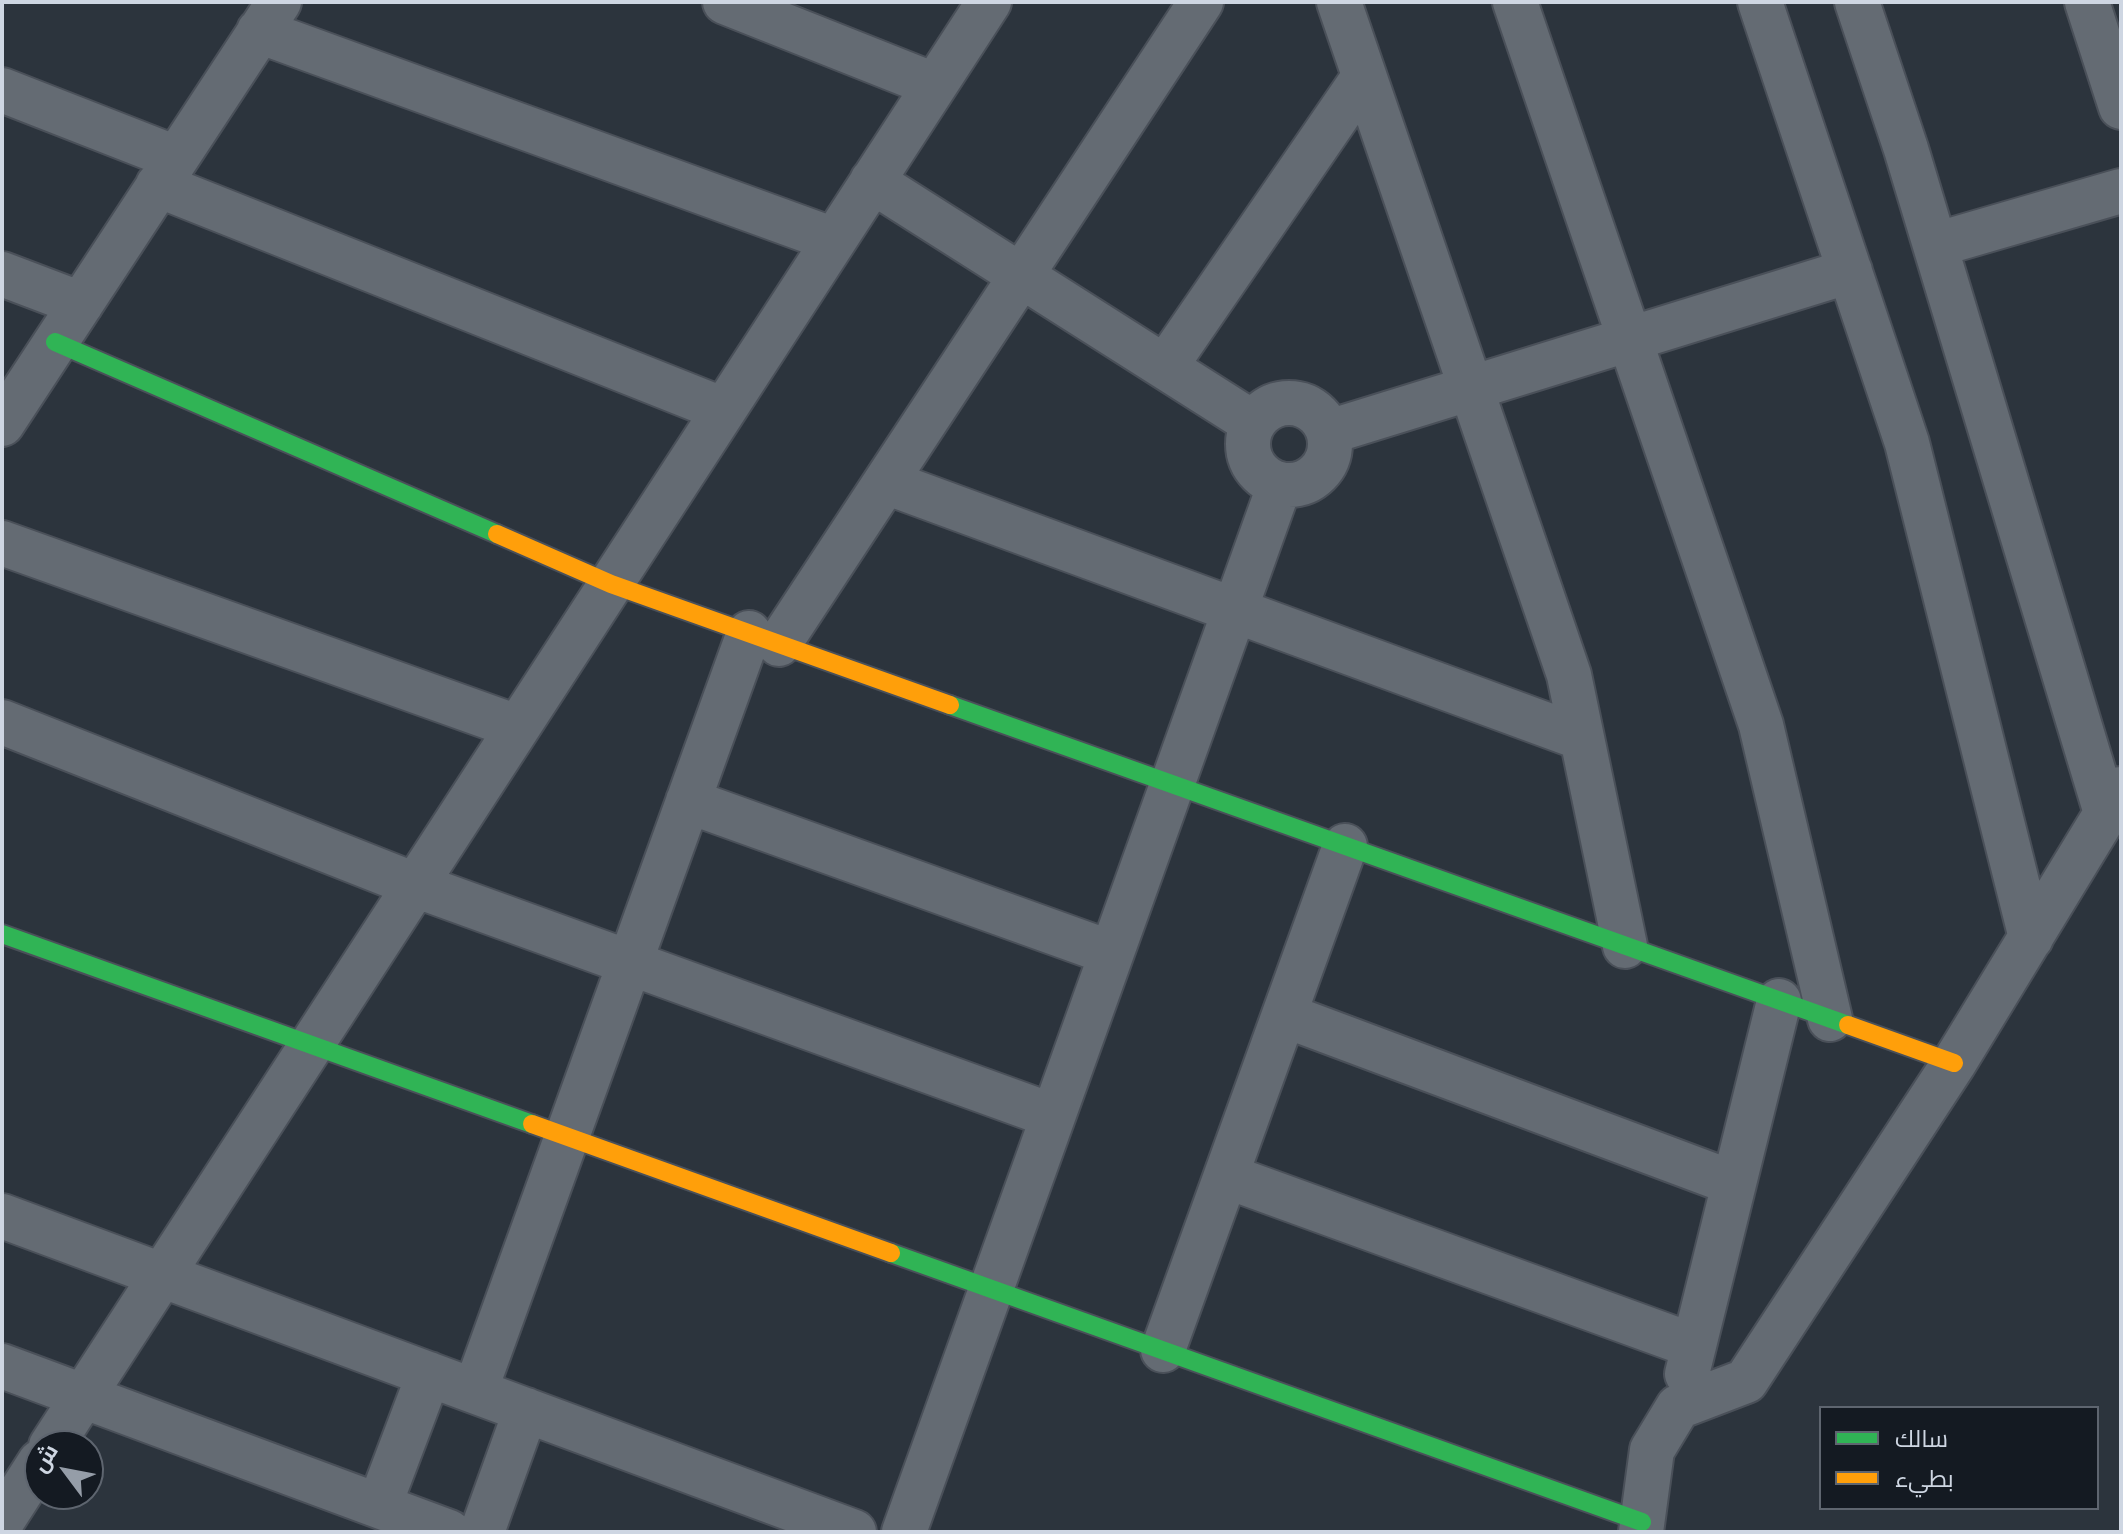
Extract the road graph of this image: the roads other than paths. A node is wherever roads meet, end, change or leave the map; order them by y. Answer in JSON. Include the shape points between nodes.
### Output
{"nodes":[{"id":1,"x":725,"y":2,"type":"edge"},
{"id":2,"x":989,"y":2,"type":"edge"},
{"id":3,"x":1201,"y":2,"type":"edge"},
{"id":4,"x":1339,"y":2,"type":"edge"},
{"id":5,"x":1515,"y":2,"type":"edge"},
{"id":6,"x":1760,"y":2,"type":"edge"},
{"id":7,"x":1857,"y":2,"type":"edge"},
{"id":8,"x":2087,"y":2,"type":"edge"},
{"id":9,"x":269,"y":17,"type":"edge"},
{"id":10,"x":1364,"y":77,"type":"junction"},
{"id":11,"x":934,"y":85,"type":"junction"},
{"id":12,"x":2,"y":90,"type":"edge"},
{"id":13,"x":2121,"y":107,"type":"edge"},
{"id":14,"x":167,"y":172,"type":"junction"},
{"id":15,"x":872,"y":181,"type":"junction"},
{"id":16,"x":2121,"y":191,"type":"edge"},
{"id":17,"x":834,"y":240,"type":"junction"},
{"id":18,"x":1935,"y":245,"type":"junction"},
{"id":19,"x":1850,"y":271,"type":"junction"},
{"id":20,"x":2,"y":274,"type":"edge"},
{"id":21,"x":1021,"y":276,"type":"junction"},
{"id":22,"x":81,"y":304,"type":"junction"},
{"id":23,"x":1629,"y":339,"type":"junction"},
{"id":24,"x":55,"y":342,"type":"junction"},
{"id":25,"x":1165,"y":367,"type":"junction"},
{"id":26,"x":1471,"y":388,"type":"junction"},
{"id":27,"x":724,"y":410,"type":"junction"},
{"id":28,"x":1253,"y":423,"type":"junction"},
{"id":29,"x":2,"y":424,"type":"edge"},
{"id":30,"x":1329,"y":432,"type":"junction"},
{"id":31,"x":886,"y":482,"type":"junction"},
{"id":32,"x":1280,"y":484,"type":"junction"},
{"id":33,"x":2,"y":543,"type":"edge"},
{"id":34,"x":611,"y":584,"type":"junction"},
{"id":35,"x":1234,"y":610,"type":"junction"},
{"id":36,"x":764,"y":639,"type":"junction"},
{"id":37,"x":2,"y":722,"type":"edge"},
{"id":38,"x":517,"y":727,"type":"junction"},
{"id":39,"x":1582,"y":738,"type":"junction"},
{"id":40,"x":1171,"y":784,"type":"junction"},
{"id":41,"x":688,"y":801,"type":"junction"},
{"id":42,"x":2114,"y":801,"type":"edge"},
{"id":43,"x":1345,"y":846,"type":"junction"},
{"id":44,"x":415,"y":885,"type":"junction"},
{"id":45,"x":2,"y":934,"type":"edge"},
{"id":46,"x":2031,"y":938,"type":"junction"},
{"id":47,"x":1625,"y":946,"type":"junction"},
{"id":48,"x":1111,"y":953,"type":"junction"},
{"id":49,"x":630,"y":963,"type":"junction"},
{"id":50,"x":1779,"y":1001,"type":"junction"},
{"id":51,"x":1284,"y":1015,"type":"junction"},
{"id":52,"x":1830,"y":1019,"type":"junction"},
{"id":53,"x":311,"y":1045,"type":"junction"},
{"id":54,"x":1954,"y":1063,"type":"junction"},
{"id":55,"x":1053,"y":1116,"type":"junction"},
{"id":56,"x":566,"y":1137,"type":"junction"},
{"id":57,"x":1226,"y":1176,"type":"junction"},
{"id":58,"x":1733,"y":1183,"type":"junction"},
{"id":59,"x":2,"y":1216,"type":"edge"},
{"id":60,"x":161,"y":1275,"type":"junction"},
{"id":61,"x":991,"y":1288,"type":"junction"},
{"id":62,"x":1694,"y":1346,"type":"junction"},
{"id":63,"x":1163,"y":1350,"type":"junction"},
{"id":64,"x":2,"y":1366,"type":"edge"},
{"id":65,"x":429,"y":1374,"type":"junction"},
{"id":66,"x":475,"y":1391,"type":"junction"},
{"id":67,"x":83,"y":1396,"type":"junction"},
{"id":68,"x":1678,"y":1407,"type":"junction"},
{"id":69,"x":526,"y":1410,"type":"junction"},
{"id":70,"x":61,"y":1430,"type":"edge"},
{"id":71,"x":24,"y":1487,"type":"edge"},
{"id":72,"x":379,"y":1506,"type":"junction"},
{"id":73,"x":2,"y":1521,"type":"edge"},
{"id":74,"x":1642,"y":1527,"type":"edge"},
{"id":75,"x":433,"y":1529,"type":"edge"},
{"id":76,"x":482,"y":1532,"type":"edge"},
{"id":77,"x":852,"y":1532,"type":"edge"},
{"id":78,"x":904,"y":1532,"type":"edge"}],
"edges":[{"from":1,"to":11,"type":"street"},
{"from":2,"to":11,"type":"street"},
{"from":3,"to":21,"type":"street"},
{"from":4,"to":10,"type":"street"},
{"from":5,"to":23,"type":"street"},
{"from":6,"to":19,"type":"street"},
{"from":7,"to":18,"type":"street"},
{"from":8,"to":13,"type":"street"},
{"from":9,"to":14,"type":"street"},
{"from":9,"to":17,"type":"street"},
{"from":10,"to":25,"type":"street"},
{"from":10,"to":26,"type":"street"},
{"from":11,"to":15,"type":"street"},
{"from":12,"to":14,"type":"street"},
{"from":14,"to":22,"type":"street"},
{"from":14,"to":27,"type":"street"},
{"from":15,"to":17,"type":"street"},
{"from":15,"to":21,"type":"street"},
{"from":16,"to":18,"type":"street"},
{"from":17,"to":27,"type":"street"},
{"from":18,"to":42,"type":"street"},
{"from":19,"to":23,"type":"street"},
{"from":19,"to":46,"type":"street","via":[[1907,443]]},
{"from":20,"to":22,"type":"street"},
{"from":21,"to":25,"type":"street"},
{"from":21,"to":31,"type":"street"},
{"from":22,"to":24,"type":"street"},
{"from":23,"to":26,"type":"street"},
{"from":23,"to":52,"type":"street","via":[[1761,725]]},
{"from":24,"to":29,"type":"street"},
{"from":24,"to":34,"type":"street"},
{"from":25,"to":28,"type":"street"},
{"from":26,"to":30,"type":"street"},
{"from":26,"to":39,"type":"street","via":[[1569,675]]},
{"from":27,"to":34,"type":"street"},
{"from":28,"to":30,"type":"street","via":[[1271,407],[1298,404],[1312,409]]},
{"from":28,"to":32,"type":"street","via":[[1249,457],[1267,479]]},
{"from":30,"to":32,"type":"street","via":[[1330,446],[1319,472],[1295,485]]},
{"from":31,"to":35,"type":"street"},
{"from":31,"to":36,"type":"street"},
{"from":32,"to":35,"type":"street"},
{"from":33,"to":38,"type":"street"},
{"from":34,"to":36,"type":"street"},
{"from":34,"to":38,"type":"street"},
{"from":35,"to":39,"type":"street"},
{"from":35,"to":40,"type":"street"},
{"from":36,"to":40,"type":"street"},
{"from":36,"to":41,"type":"street"},
{"from":37,"to":44,"type":"street"},
{"from":38,"to":44,"type":"street"},
{"from":39,"to":47,"type":"street"},
{"from":40,"to":43,"type":"street"},
{"from":40,"to":48,"type":"street"},
{"from":41,"to":48,"type":"street"},
{"from":41,"to":49,"type":"street"},
{"from":42,"to":46,"type":"street"},
{"from":43,"to":47,"type":"street"},
{"from":43,"to":51,"type":"street"},
{"from":44,"to":49,"type":"street"},
{"from":44,"to":53,"type":"street"},
{"from":45,"to":53,"type":"street"},
{"from":46,"to":54,"type":"street"},
{"from":47,"to":50,"type":"street"},
{"from":48,"to":55,"type":"street"},
{"from":49,"to":55,"type":"street"},
{"from":49,"to":56,"type":"street"},
{"from":50,"to":52,"type":"street"},
{"from":50,"to":58,"type":"street"},
{"from":51,"to":57,"type":"street"},
{"from":51,"to":58,"type":"street"},
{"from":52,"to":54,"type":"street"},
{"from":53,"to":56,"type":"street"},
{"from":53,"to":60,"type":"street"},
{"from":54,"to":68,"type":"street","via":[[1746,1381]]},
{"from":55,"to":61,"type":"street"},
{"from":56,"to":61,"type":"street"},
{"from":56,"to":66,"type":"street"},
{"from":57,"to":62,"type":"street"},
{"from":57,"to":63,"type":"street"},
{"from":58,"to":62,"type":"street"},
{"from":59,"to":60,"type":"street"},
{"from":60,"to":65,"type":"street"},
{"from":60,"to":67,"type":"street"},
{"from":61,"to":63,"type":"street"},
{"from":61,"to":78,"type":"street"},
{"from":62,"to":68,"type":"street"},
{"from":63,"to":74,"type":"street"},
{"from":64,"to":67,"type":"street"},
{"from":65,"to":66,"type":"street"},
{"from":65,"to":72,"type":"street"},
{"from":66,"to":69,"type":"street"},
{"from":67,"to":70,"type":"street"},
{"from":67,"to":72,"type":"street"},
{"from":68,"to":74,"type":"street","via":[[1652,1450]]},
{"from":69,"to":76,"type":"street"},
{"from":69,"to":77,"type":"street"},
{"from":71,"to":73,"type":"street"},
{"from":72,"to":75,"type":"street"}]}
